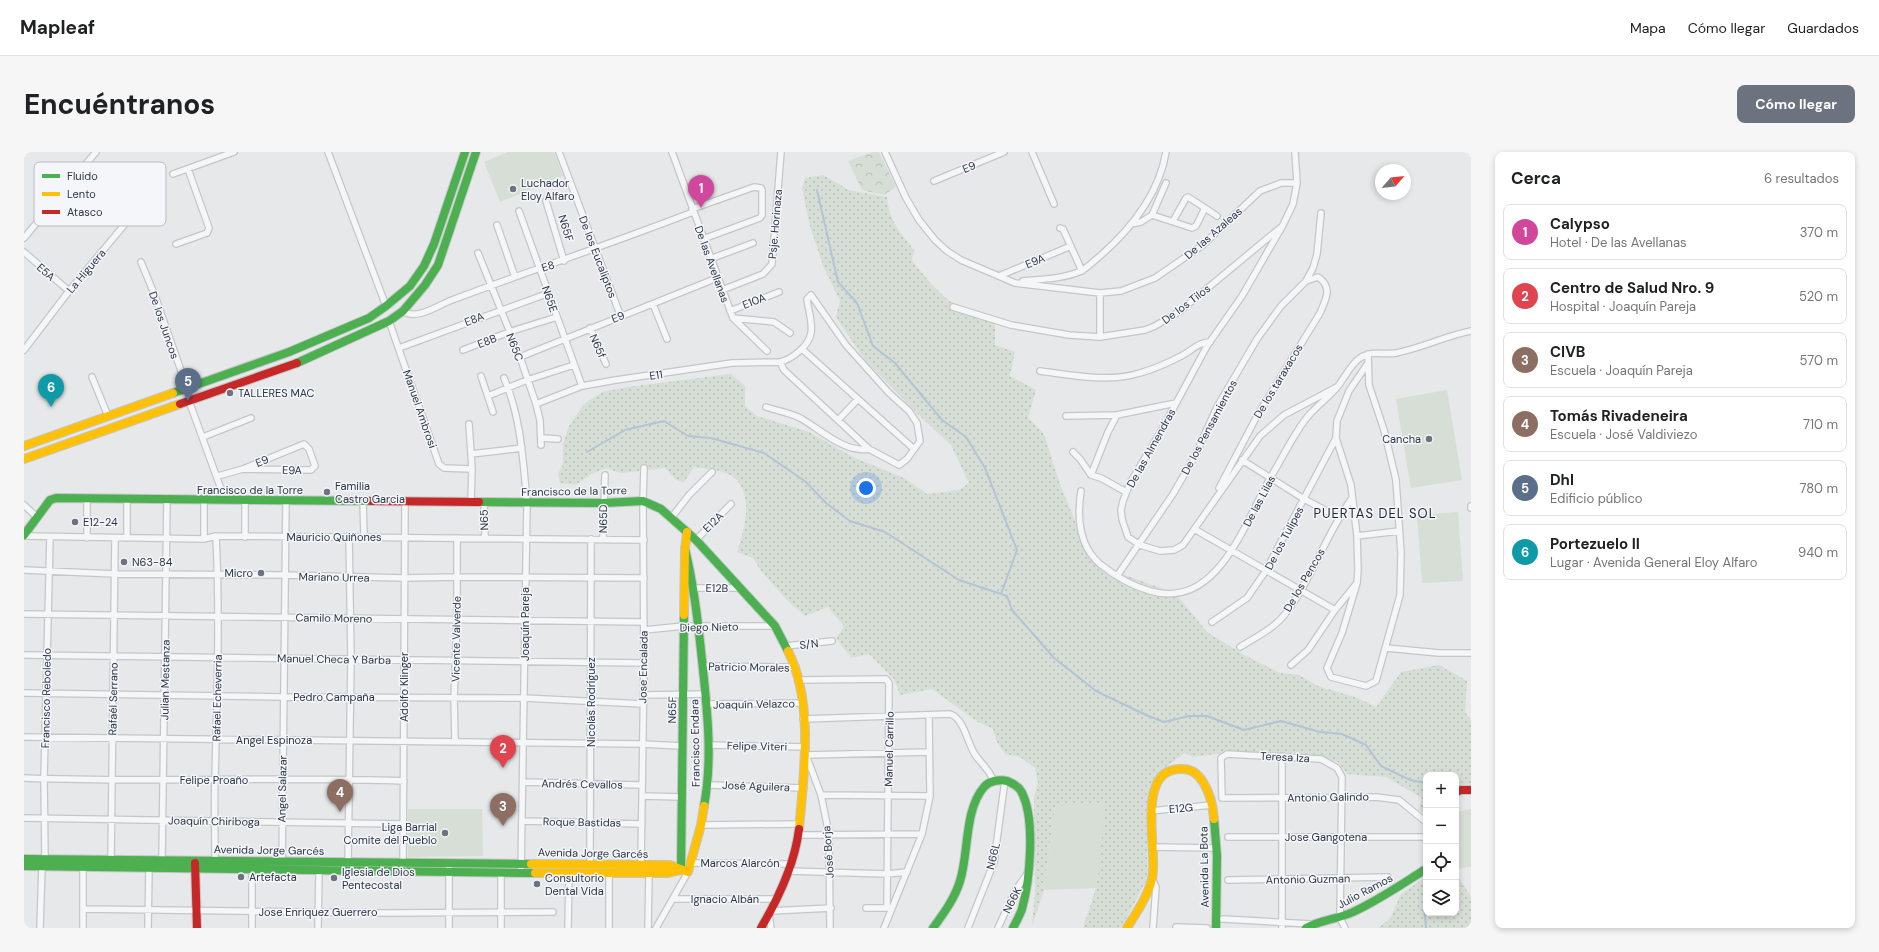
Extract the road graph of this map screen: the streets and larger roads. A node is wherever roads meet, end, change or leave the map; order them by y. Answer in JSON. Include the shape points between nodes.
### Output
{"nodes":[{"id":1,"x":96,"y":152,"type":"edge"},
{"id":2,"x":234,"y":152,"type":"edge"},
{"id":3,"x":328,"y":152,"type":"edge"},
{"id":4,"x":465,"y":152,"type":"edge"},
{"id":5,"x":476,"y":152,"type":"edge"},
{"id":6,"x":559,"y":152,"type":"edge"},
{"id":7,"x":672,"y":152,"type":"edge"},
{"id":8,"x":780,"y":152,"type":"edge"},
{"id":9,"x":885,"y":152,"type":"edge"},
{"id":10,"x":1004,"y":152,"type":"edge"},
{"id":11,"x":1032,"y":152,"type":"edge"},
{"id":12,"x":1166,"y":152,"type":"edge"},
{"id":13,"x":1295,"y":152,"type":"edge"},
{"id":14,"x":88,"y":162,"type":"edge"},
{"id":15,"x":188,"y":168,"type":"junction"},
{"id":16,"x":173,"y":174,"type":"dead end"},
{"id":17,"x":934,"y":181,"type":"dead end"},
{"id":18,"x":1166,"y":183,"type":"dead end"},
{"id":19,"x":1296,"y":183,"type":"junction"},
{"id":20,"x":546,"y":201,"type":"dead end"},
{"id":21,"x":1054,"y":204,"type":"dead end"},
{"id":22,"x":1205,"y":208,"type":"junction"},
{"id":23,"x":519,"y":211,"type":"dead end"},
{"id":24,"x":693,"y":211,"type":"junction"},
{"id":25,"x":1321,"y":212,"type":"dead end"},
{"id":26,"x":1152,"y":215,"type":"junction"},
{"id":27,"x":1217,"y":216,"type":"dead end"},
{"id":28,"x":1173,"y":221,"type":"junction"},
{"id":29,"x":1131,"y":224,"type":"junction"},
{"id":30,"x":497,"y":225,"type":"dead end"},
{"id":31,"x":1283,"y":225,"type":"junction"},
{"id":32,"x":34,"y":226,"type":"edge"},
{"id":33,"x":123,"y":226,"type":"edge"},
{"id":34,"x":1060,"y":228,"type":"dead end"},
{"id":35,"x":24,"y":238,"type":"edge"},
{"id":36,"x":703,"y":239,"type":"junction"},
{"id":37,"x":753,"y":243,"type":"dead end"},
{"id":38,"x":176,"y":244,"type":"dead end"},
{"id":39,"x":1071,"y":246,"type":"junction"},
{"id":40,"x":595,"y":250,"type":"junction"},
{"id":41,"x":24,"y":252,"type":"edge"},
{"id":42,"x":478,"y":253,"type":"dead end"},
{"id":43,"x":710,"y":259,"type":"junction"},
{"id":44,"x":564,"y":261,"type":"junction"},
{"id":45,"x":140,"y":262,"type":"dead end"},
{"id":46,"x":540,"y":269,"type":"junction"},
{"id":47,"x":1082,"y":271,"type":"junction"},
{"id":48,"x":999,"y":276,"type":"junction"},
{"id":49,"x":515,"y":278,"type":"junction"},
{"id":50,"x":717,"y":278,"type":"junction"},
{"id":51,"x":1306,"y":281,"type":"junction"},
{"id":52,"x":1015,"y":283,"type":"junction"},
{"id":53,"x":490,"y":286,"type":"junction"},
{"id":54,"x":722,"y":290,"type":"junction"},
{"id":55,"x":69,"y":291,"type":"junction"},
{"id":56,"x":779,"y":292,"type":"dead end"},
{"id":57,"x":549,"y":293,"type":"junction"},
{"id":58,"x":1100,"y":293,"type":"junction"},
{"id":59,"x":653,"y":304,"type":"junction"},
{"id":60,"x":386,"y":306,"type":"junction"},
{"id":61,"x":953,"y":307,"type":"dead end"},
{"id":62,"x":500,"y":310,"type":"junction"},
{"id":63,"x":404,"y":311,"type":"junction"},
{"id":64,"x":730,"y":311,"type":"junction"},
{"id":65,"x":557,"y":317,"type":"junction"},
{"id":66,"x":621,"y":317,"type":"junction"},
{"id":67,"x":733,"y":318,"type":"junction"},
{"id":68,"x":389,"y":321,"type":"junction"},
{"id":69,"x":590,"y":328,"type":"junction"},
{"id":70,"x":1471,"y":331,"type":"edge"},
{"id":71,"x":509,"y":332,"type":"junction"},
{"id":72,"x":790,"y":333,"type":"dead end"},
{"id":73,"x":1100,"y":337,"type":"junction"},
{"id":74,"x":24,"y":338,"type":"edge"},
{"id":75,"x":564,"y":339,"type":"junction"},
{"id":76,"x":667,"y":339,"type":"dead end"},
{"id":77,"x":1210,"y":342,"type":"junction"},
{"id":78,"x":30,"y":343,"type":"junction"},
{"id":79,"x":399,"y":348,"type":"junction"},
{"id":80,"x":802,"y":349,"type":"junction"},
{"id":81,"x":24,"y":350,"type":"edge"},
{"id":82,"x":463,"y":350,"type":"dead end"},
{"id":83,"x":767,"y":351,"type":"dead end"},
{"id":84,"x":1368,"y":354,"type":"junction"},
{"id":85,"x":520,"y":357,"type":"junction"},
{"id":86,"x":780,"y":362,"type":"junction"},
{"id":87,"x":1368,"y":363,"type":"junction"},
{"id":88,"x":606,"y":364,"type":"dead end"},
{"id":89,"x":574,"y":365,"type":"junction"},
{"id":90,"x":1040,"y":371,"type":"dead end"},
{"id":91,"x":481,"y":376,"type":"dead end"},
{"id":92,"x":92,"y":377,"type":"dead end"},
{"id":93,"x":504,"y":378,"type":"dead end"},
{"id":94,"x":527,"y":380,"type":"junction"},
{"id":95,"x":582,"y":386,"type":"junction"},
{"id":96,"x":1338,"y":387,"type":"junction"},
{"id":97,"x":187,"y":388,"type":"junction"},
{"id":98,"x":508,"y":388,"type":"junction"},
{"id":99,"x":488,"y":396,"type":"junction"},
{"id":100,"x":858,"y":399,"type":"junction"},
{"id":101,"x":189,"y":401,"type":"junction"},
{"id":102,"x":1176,"y":403,"type":"junction"},
{"id":103,"x":536,"y":404,"type":"junction"},
{"id":104,"x":766,"y":407,"type":"dead end"},
{"id":105,"x":493,"y":412,"type":"dead end"},
{"id":106,"x":1118,"y":415,"type":"junction"},
{"id":107,"x":108,"y":416,"type":"junction"},
{"id":108,"x":1066,"y":416,"type":"dead end"},
{"id":109,"x":251,"y":418,"type":"dead end"},
{"id":110,"x":839,"y":419,"type":"junction"},
{"id":111,"x":469,"y":424,"type":"dead end"},
{"id":112,"x":203,"y":437,"type":"junction"},
{"id":113,"x":541,"y":438,"type":"junction"},
{"id":114,"x":1336,"y":438,"type":"junction"},
{"id":115,"x":558,"y":439,"type":"dead end"},
{"id":116,"x":306,"y":445,"type":"joint"},
{"id":117,"x":541,"y":445,"type":"dead end"},
{"id":118,"x":24,"y":446,"type":"edge"},
{"id":119,"x":522,"y":448,"type":"junction"},
{"id":120,"x":869,"y":449,"type":"junction"},
{"id":121,"x":914,"y":449,"type":"junction"},
{"id":122,"x":1073,"y":452,"type":"dead end"},
{"id":123,"x":471,"y":454,"type":"junction"},
{"id":124,"x":24,"y":459,"type":"edge"},
{"id":125,"x":1242,"y":460,"type":"junction"},
{"id":126,"x":644,"y":468,"type":"dead end"},
{"id":127,"x":243,"y":469,"type":"junction"},
{"id":128,"x":472,"y":469,"type":"junction"},
{"id":129,"x":712,"y":472,"type":"dead end"},
{"id":130,"x":605,"y":475,"type":"dead end"},
{"id":131,"x":1091,"y":475,"type":"junction"},
{"id":132,"x":218,"y":476,"type":"junction"},
{"id":133,"x":1271,"y":478,"type":"junction"},
{"id":134,"x":1081,"y":491,"type":"dead end"},
{"id":135,"x":1126,"y":492,"type":"junction"},
{"id":136,"x":1352,"y":498,"type":"junction"},
{"id":137,"x":87,"y":499,"type":"junction"},
{"id":138,"x":126,"y":499,"type":"junction"},
{"id":139,"x":1304,"y":499,"type":"junction"},
{"id":140,"x":167,"y":500,"type":"junction"},
{"id":141,"x":204,"y":500,"type":"junction"},
{"id":142,"x":225,"y":500,"type":"junction"},
{"id":143,"x":245,"y":500,"type":"junction"},
{"id":144,"x":1215,"y":500,"type":"junction"},
{"id":145,"x":286,"y":501,"type":"junction"},
{"id":146,"x":363,"y":501,"type":"junction"},
{"id":147,"x":643,"y":501,"type":"junction"},
{"id":148,"x":405,"y":502,"type":"junction"},
{"id":149,"x":471,"y":502,"type":"junction"},
{"id":150,"x":484,"y":502,"type":"junction"},
{"id":151,"x":527,"y":503,"type":"junction"},
{"id":152,"x":603,"y":503,"type":"junction"},
{"id":153,"x":731,"y":504,"type":"dead end"},
{"id":154,"x":24,"y":506,"type":"edge"},
{"id":155,"x":38,"y":517,"type":"junction"},
{"id":156,"x":672,"y":517,"type":"junction"},
{"id":157,"x":1338,"y":517,"type":"junction"},
{"id":158,"x":1196,"y":530,"type":"junction"},
{"id":159,"x":1399,"y":531,"type":"junction"},
{"id":160,"x":687,"y":532,"type":"junction"},
{"id":161,"x":24,"y":536,"type":"edge"},
{"id":162,"x":216,"y":536,"type":"junction"},
{"id":163,"x":349,"y":536,"type":"junction"},
{"id":164,"x":364,"y":536,"type":"junction"},
{"id":165,"x":1357,"y":536,"type":"junction"},
{"id":166,"x":50,"y":537,"type":"junction"},
{"id":167,"x":245,"y":537,"type":"junction"},
{"id":168,"x":286,"y":537,"type":"junction"},
{"id":169,"x":405,"y":537,"type":"junction"},
{"id":170,"x":87,"y":538,"type":"junction"},
{"id":171,"x":115,"y":538,"type":"junction"},
{"id":172,"x":126,"y":538,"type":"junction"},
{"id":173,"x":457,"y":538,"type":"junction"},
{"id":174,"x":485,"y":538,"type":"junction"},
{"id":175,"x":525,"y":538,"type":"junction"},
{"id":176,"x":167,"y":539,"type":"junction"},
{"id":177,"x":204,"y":539,"type":"junction"},
{"id":178,"x":591,"y":539,"type":"junction"},
{"id":179,"x":603,"y":539,"type":"junction"},
{"id":180,"x":644,"y":540,"type":"junction"},
{"id":181,"x":696,"y":540,"type":"junction"},
{"id":182,"x":1140,"y":545,"type":"junction"},
{"id":183,"x":685,"y":549,"type":"junction"},
{"id":184,"x":1232,"y":550,"type":"junction"},
{"id":185,"x":24,"y":570,"type":"edge"},
{"id":186,"x":48,"y":570,"type":"junction"},
{"id":187,"x":1265,"y":572,"type":"junction"},
{"id":188,"x":115,"y":574,"type":"junction"},
{"id":189,"x":166,"y":574,"type":"junction"},
{"id":190,"x":218,"y":575,"type":"junction"},
{"id":191,"x":284,"y":575,"type":"junction"},
{"id":192,"x":1117,"y":576,"type":"junction"},
{"id":193,"x":351,"y":577,"type":"junction"},
{"id":194,"x":456,"y":577,"type":"junction"},
{"id":195,"x":404,"y":578,"type":"junction"},
{"id":196,"x":525,"y":578,"type":"junction"},
{"id":197,"x":591,"y":578,"type":"junction"},
{"id":198,"x":644,"y":578,"type":"junction"},
{"id":199,"x":1357,"y":583,"type":"junction"},
{"id":200,"x":694,"y":588,"type":"junction"},
{"id":201,"x":739,"y":588,"type":"junction"},
{"id":202,"x":1300,"y":591,"type":"junction"},
{"id":203,"x":1335,"y":610,"type":"junction"},
{"id":204,"x":24,"y":614,"type":"edge"},
{"id":205,"x":48,"y":614,"type":"junction"},
{"id":206,"x":114,"y":614,"type":"junction"},
{"id":207,"x":166,"y":615,"type":"junction"},
{"id":208,"x":218,"y":616,"type":"junction"},
{"id":209,"x":284,"y":617,"type":"junction"},
{"id":210,"x":351,"y":618,"type":"junction"},
{"id":211,"x":404,"y":619,"type":"junction"},
{"id":212,"x":457,"y":620,"type":"junction"},
{"id":213,"x":525,"y":621,"type":"junction"},
{"id":214,"x":591,"y":622,"type":"junction"},
{"id":215,"x":644,"y":622,"type":"junction"},
{"id":216,"x":1212,"y":622,"type":"dead end"},
{"id":217,"x":684,"y":626,"type":"junction"},
{"id":218,"x":697,"y":626,"type":"junction"},
{"id":219,"x":775,"y":626,"type":"junction"},
{"id":220,"x":644,"y":630,"type":"junction"},
{"id":221,"x":832,"y":641,"type":"dead end"},
{"id":222,"x":786,"y":646,"type":"junction"},
{"id":223,"x":1240,"y":647,"type":"dead end"},
{"id":224,"x":1386,"y":648,"type":"junction"},
{"id":225,"x":1471,"y":653,"type":"edge"},
{"id":226,"x":24,"y":655,"type":"edge"},
{"id":227,"x":47,"y":656,"type":"junction"},
{"id":228,"x":114,"y":657,"type":"junction"},
{"id":229,"x":165,"y":658,"type":"junction"},
{"id":230,"x":217,"y":658,"type":"junction"},
{"id":231,"x":284,"y":658,"type":"junction"},
{"id":232,"x":351,"y":659,"type":"junction"},
{"id":233,"x":404,"y":661,"type":"junction"},
{"id":234,"x":456,"y":661,"type":"junction"},
{"id":235,"x":525,"y":662,"type":"junction"},
{"id":236,"x":591,"y":662,"type":"junction"},
{"id":237,"x":644,"y":663,"type":"junction"},
{"id":238,"x":1291,"y":665,"type":"dead end"},
{"id":239,"x":702,"y":666,"type":"junction"},
{"id":240,"x":796,"y":668,"type":"junction"},
{"id":241,"x":799,"y":680,"type":"junction"},
{"id":242,"x":24,"y":693,"type":"edge"},
{"id":243,"x":46,"y":693,"type":"junction"},
{"id":244,"x":114,"y":694,"type":"junction"},
{"id":245,"x":706,"y":694,"type":"junction"},
{"id":246,"x":165,"y":695,"type":"junction"},
{"id":247,"x":643,"y":695,"type":"junction"},
{"id":248,"x":683,"y":695,"type":"junction"},
{"id":249,"x":217,"y":696,"type":"junction"},
{"id":250,"x":284,"y":697,"type":"junction"},
{"id":251,"x":350,"y":697,"type":"junction"},
{"id":252,"x":404,"y":698,"type":"junction"},
{"id":253,"x":454,"y":698,"type":"junction"},
{"id":254,"x":524,"y":698,"type":"junction"},
{"id":255,"x":591,"y":702,"type":"junction"},
{"id":256,"x":802,"y":703,"type":"junction"},
{"id":257,"x":643,"y":704,"type":"junction"},
{"id":258,"x":707,"y":704,"type":"junction"},
{"id":259,"x":929,"y":715,"type":"junction"},
{"id":260,"x":889,"y":716,"type":"junction"},
{"id":261,"x":803,"y":719,"type":"junction"},
{"id":262,"x":24,"y":737,"type":"edge"},
{"id":263,"x":46,"y":738,"type":"junction"},
{"id":264,"x":113,"y":738,"type":"junction"},
{"id":265,"x":164,"y":739,"type":"junction"},
{"id":266,"x":217,"y":740,"type":"junction"},
{"id":267,"x":349,"y":740,"type":"junction"},
{"id":268,"x":404,"y":740,"type":"junction"},
{"id":269,"x":283,"y":741,"type":"junction"},
{"id":270,"x":455,"y":741,"type":"junction"},
{"id":271,"x":523,"y":742,"type":"junction"},
{"id":272,"x":590,"y":743,"type":"junction"},
{"id":273,"x":642,"y":744,"type":"junction"},
{"id":274,"x":708,"y":745,"type":"junction"},
{"id":275,"x":682,"y":746,"type":"junction"},
{"id":276,"x":806,"y":751,"type":"junction"},
{"id":277,"x":929,"y":752,"type":"junction"},
{"id":278,"x":889,"y":754,"type":"junction"},
{"id":279,"x":1282,"y":756,"type":"junction"},
{"id":280,"x":24,"y":778,"type":"edge"},
{"id":281,"x":349,"y":778,"type":"junction"},
{"id":282,"x":45,"y":779,"type":"junction"},
{"id":283,"x":112,"y":779,"type":"junction"},
{"id":284,"x":163,"y":779,"type":"junction"},
{"id":285,"x":214,"y":780,"type":"junction"},
{"id":286,"x":283,"y":780,"type":"junction"},
{"id":287,"x":404,"y":780,"type":"junction"},
{"id":288,"x":1006,"y":780,"type":"junction"},
{"id":289,"x":994,"y":781,"type":"junction"},
{"id":290,"x":523,"y":782,"type":"junction"},
{"id":291,"x":590,"y":784,"type":"junction"},
{"id":292,"x":642,"y":785,"type":"junction"},
{"id":293,"x":708,"y":785,"type":"junction"},
{"id":294,"x":804,"y":788,"type":"junction"},
{"id":295,"x":1459,"y":790,"type":"edge"},
{"id":296,"x":1471,"y":790,"type":"edge"},
{"id":297,"x":821,"y":795,"type":"junction"},
{"id":298,"x":642,"y":796,"type":"junction"},
{"id":299,"x":888,"y":796,"type":"junction"},
{"id":300,"x":930,"y":796,"type":"junction"},
{"id":301,"x":682,"y":797,"type":"junction"},
{"id":302,"x":1222,"y":798,"type":"joint"},
{"id":303,"x":1282,"y":798,"type":"junction"},
{"id":304,"x":1341,"y":798,"type":"junction"},
{"id":305,"x":1212,"y":805,"type":"junction"},
{"id":306,"x":1150,"y":811,"type":"junction"},
{"id":307,"x":24,"y":818,"type":"edge"},
{"id":308,"x":45,"y":819,"type":"junction"},
{"id":309,"x":112,"y":820,"type":"junction"},
{"id":310,"x":163,"y":820,"type":"junction"},
{"id":311,"x":1423,"y":820,"type":"edge"},
{"id":312,"x":215,"y":821,"type":"junction"},
{"id":313,"x":522,"y":821,"type":"junction"},
{"id":314,"x":282,"y":822,"type":"junction"},
{"id":315,"x":349,"y":823,"type":"junction"},
{"id":316,"x":590,"y":823,"type":"junction"},
{"id":317,"x":403,"y":824,"type":"junction"},
{"id":318,"x":642,"y":824,"type":"junction"},
{"id":319,"x":799,"y":824,"type":"junction"},
{"id":320,"x":701,"y":825,"type":"junction"},
{"id":321,"x":829,"y":834,"type":"junction"},
{"id":322,"x":887,"y":834,"type":"junction"},
{"id":323,"x":922,"y":834,"type":"junction"},
{"id":324,"x":798,"y":835,"type":"junction"},
{"id":325,"x":1228,"y":837,"type":"dead end"},
{"id":326,"x":1341,"y":837,"type":"junction"},
{"id":327,"x":1423,"y":837,"type":"edge"},
{"id":328,"x":1281,"y":838,"type":"junction"},
{"id":329,"x":1152,"y":847,"type":"junction"},
{"id":330,"x":1216,"y":848,"type":"junction"},
{"id":331,"x":24,"y":859,"type":"edge"},
{"id":332,"x":111,"y":859,"type":"junction"},
{"id":333,"x":162,"y":859,"type":"junction"},
{"id":334,"x":215,"y":860,"type":"junction"},
{"id":335,"x":282,"y":862,"type":"junction"},
{"id":336,"x":348,"y":862,"type":"junction"},
{"id":337,"x":44,"y":863,"type":"junction"},
{"id":338,"x":449,"y":863,"type":"junction"},
{"id":339,"x":521,"y":863,"type":"junction"},
{"id":340,"x":690,"y":863,"type":"junction"},
{"id":341,"x":195,"y":864,"type":"junction"},
{"id":342,"x":590,"y":864,"type":"junction"},
{"id":343,"x":641,"y":865,"type":"junction"},
{"id":344,"x":24,"y":866,"type":"edge"},
{"id":345,"x":83,"y":867,"type":"junction"},
{"id":346,"x":403,"y":867,"type":"junction"},
{"id":347,"x":789,"y":867,"type":"junction"},
{"id":348,"x":150,"y":868,"type":"junction"},
{"id":349,"x":252,"y":869,"type":"junction"},
{"id":350,"x":319,"y":870,"type":"junction"},
{"id":351,"x":684,"y":871,"type":"junction"},
{"id":352,"x":1423,"y":871,"type":"edge"},
{"id":353,"x":830,"y":872,"type":"junction"},
{"id":354,"x":907,"y":872,"type":"junction"},
{"id":355,"x":1028,"y":872,"type":"junction"},
{"id":356,"x":449,"y":873,"type":"junction"},
{"id":357,"x":501,"y":873,"type":"junction"},
{"id":358,"x":521,"y":873,"type":"junction"},
{"id":359,"x":569,"y":873,"type":"junction"},
{"id":360,"x":610,"y":873,"type":"junction"},
{"id":361,"x":649,"y":874,"type":"junction"},
{"id":362,"x":887,"y":874,"type":"junction"},
{"id":363,"x":1388,"y":877,"type":"dead end"},
{"id":364,"x":1152,"y":878,"type":"junction"},
{"id":365,"x":1340,"y":878,"type":"junction"},
{"id":366,"x":1228,"y":880,"type":"dead end"},
{"id":367,"x":1281,"y":880,"type":"junction"},
{"id":368,"x":673,"y":899,"type":"junction"},
{"id":369,"x":777,"y":899,"type":"junction"},
{"id":370,"x":831,"y":908,"type":"junction"},
{"id":371,"x":866,"y":908,"type":"dead end"},
{"id":372,"x":890,"y":908,"type":"junction"},
{"id":373,"x":83,"y":909,"type":"junction"},
{"id":374,"x":149,"y":910,"type":"junction"},
{"id":375,"x":197,"y":910,"type":"junction"},
{"id":376,"x":252,"y":912,"type":"junction"},
{"id":377,"x":318,"y":912,"type":"junction"},
{"id":378,"x":501,"y":912,"type":"junction"},
{"id":379,"x":553,"y":912,"type":"dead end"},
{"id":380,"x":770,"y":912,"type":"junction"},
{"id":381,"x":448,"y":913,"type":"junction"},
{"id":382,"x":1340,"y":918,"type":"junction"},
{"id":383,"x":1223,"y":919,"type":"dead end"},
{"id":384,"x":1282,"y":926,"type":"edge"},
{"id":385,"x":1308,"y":926,"type":"edge"},
{"id":386,"x":1176,"y":927,"type":"dead end"},
{"id":387,"x":40,"y":928,"type":"edge"},
{"id":388,"x":83,"y":928,"type":"edge"},
{"id":389,"x":148,"y":928,"type":"edge"},
{"id":390,"x":197,"y":928,"type":"edge"},
{"id":391,"x":252,"y":928,"type":"edge"},
{"id":392,"x":318,"y":928,"type":"edge"},
{"id":393,"x":448,"y":928,"type":"edge"},
{"id":394,"x":501,"y":928,"type":"edge"},
{"id":395,"x":568,"y":928,"type":"edge"},
{"id":396,"x":609,"y":928,"type":"edge"},
{"id":397,"x":648,"y":928,"type":"edge"},
{"id":398,"x":656,"y":928,"type":"edge"},
{"id":399,"x":761,"y":928,"type":"edge"},
{"id":400,"x":770,"y":928,"type":"edge"},
{"id":401,"x":830,"y":928,"type":"edge"},
{"id":402,"x":884,"y":928,"type":"edge"},
{"id":403,"x":933,"y":928,"type":"edge"},
{"id":404,"x":968,"y":928,"type":"edge"},
{"id":405,"x":998,"y":928,"type":"edge"},
{"id":406,"x":1013,"y":928,"type":"edge"},
{"id":407,"x":1127,"y":928,"type":"edge"},
{"id":408,"x":1153,"y":928,"type":"edge"},
{"id":409,"x":1208,"y":928,"type":"edge"},
{"id":410,"x":1216,"y":928,"type":"edge"},
{"id":411,"x":1345,"y":928,"type":"edge"}],
"edges":[{"from":1,"to":14,"type":"street"},
{"from":2,"to":15,"type":"street"},
{"from":3,"to":60,"type":"street"},
{"from":4,"to":60,"type":"street","via":[[424,266],[410,286]]},
{"from":5,"to":63,"type":"street","via":[[438,266]]},
{"from":6,"to":40,"type":"street","name":"De los Eucaliptos"},
{"from":7,"to":24,"type":"street","name":"De las Avellanas"},
{"from":8,"to":54,"type":"street","name":"Psje. Horinaza","via":[[772,264],[763,274]]},
{"from":9,"to":48,"type":"street","via":[[906,198],[934,240],[961,260]]},
{"from":10,"to":17,"type":"street","name":"E9"},
{"from":11,"to":21,"type":"street"},
{"from":12,"to":29,"type":"street","via":[[1162,172],[1148,200]]},
{"from":13,"to":19,"type":"street","name":"De las Almendras"},
{"from":15,"to":16,"type":"street"},
{"from":15,"to":38,"type":"street","via":[[209,228],[207,233]]},
{"from":18,"to":26,"type":"street"},
{"from":19,"to":31,"type":"street","name":"De las Almendras","via":[[1293,204]]},
{"from":19,"to":58,"type":"street","name":"De las Azaleas","via":[[1282,183],[1260,191],[1203,245],[1155,278],[1121,291]]},
{"from":20,"to":44,"type":"street","name":"N65F"},
{"from":22,"to":27,"type":"street"},
{"from":22,"to":28,"type":"street","via":[[1196,226],[1192,228]]},
{"from":22,"to":28,"type":"street","via":[[1188,197]]},
{"from":23,"to":46,"type":"street","name":"N65E"},
{"from":24,"to":36,"type":"street","name":"De las Avellanas"},
{"from":24,"to":36,"type":"street","name":"E8","via":[[754,186],[761,188],[763,199],[760,218]]},
{"from":24,"to":40,"type":"street","name":"E8"},
{"from":25,"to":51,"type":"street","name":"De los Pensamientos","via":[[1317,254]]},
{"from":26,"to":28,"type":"street"},
{"from":26,"to":29,"type":"street","via":[[1141,222]]},
{"from":29,"to":47,"type":"street"},
{"from":30,"to":49,"type":"street"},
{"from":31,"to":73,"type":"street","name":"De los Tilos","via":[[1180,311],[1161,323],[1145,330]]},
{"from":31,"to":77,"type":"street","name":"De las Almendras","via":[[1242,296]]},
{"from":32,"to":35,"type":"street"},
{"from":33,"to":55,"type":"street","name":"La Higuera"},
{"from":34,"to":39,"type":"street"},
{"from":36,"to":43,"type":"street","name":"De las Avellanas"},
{"from":37,"to":43,"type":"street"},
{"from":39,"to":47,"type":"street"},
{"from":39,"to":48,"type":"street","name":"E9A"},
{"from":40,"to":44,"type":"street","name":"E8"},
{"from":40,"to":66,"type":"street","name":"De los Eucaliptos"},
{"from":41,"to":55,"type":"street","name":"E5A"},
{"from":42,"to":53,"type":"street","name":"N65C"},
{"from":43,"to":50,"type":"street","name":"De las Avellanas"},
{"from":44,"to":46,"type":"street","name":"E8"},
{"from":45,"to":97,"type":"street","name":"De los Juncos","via":[[155,296]]},
{"from":46,"to":49,"type":"street","name":"E8"},
{"from":46,"to":57,"type":"street","name":"N65E"},
{"from":47,"to":52,"type":"street"},
{"from":48,"to":52,"type":"street"},
{"from":49,"to":53,"type":"street","name":"E8"},
{"from":50,"to":54,"type":"street","name":"De las Avellanas"},
{"from":50,"to":59,"type":"street","name":"E9"},
{"from":51,"to":144,"type":"street","name":"De los taraxacos","via":[[1318,277],[1328,288],[1320,313],[1257,416]]},
{"from":51,"to":182,"type":"street","name":"De los Pensamientos","via":[[1281,306],[1257,339],[1217,407],[1195,456]]},
{"from":52,"to":58,"type":"street","name":"De las Azaleas"},
{"from":53,"to":62,"type":"street","name":"N65C"},
{"from":53,"to":63,"type":"street","name":"E8","via":[[422,313],[408,314]]},
{"from":54,"to":64,"type":"street","name":"De las Avellanas"},
{"from":55,"to":78,"type":"street","name":"La Higuera"},
{"from":56,"to":64,"type":"street","name":"E10A"},
{"from":57,"to":62,"type":"street","name":"E8A"},
{"from":57,"to":65,"type":"street","name":"N65E"},
{"from":58,"to":73,"type":"street"},
{"from":59,"to":66,"type":"street","name":"E9"},
{"from":59,"to":76,"type":"street"},
{"from":60,"to":97,"type":"street","via":[[363,321],[289,352]]},
{"from":61,"to":73,"type":"street","name":"De los Tilos","via":[[1010,325],[1069,335]]},
{"from":62,"to":71,"type":"street","name":"N65C"},
{"from":62,"to":79,"type":"street","name":"E8A"},
{"from":63,"to":68,"type":"street"},
{"from":64,"to":67,"type":"street","name":"De las Avellanas"},
{"from":65,"to":71,"type":"street","name":"E8B"},
{"from":65,"to":75,"type":"street","name":"N65E"},
{"from":66,"to":69,"type":"street","name":"E9"},
{"from":67,"to":72,"type":"street","via":[[774,322]]},
{"from":67,"to":83,"type":"street"},
{"from":68,"to":79,"type":"street","name":"Manuel Ambrosi"},
{"from":68,"to":101,"type":"street","via":[[296,364]]},
{"from":69,"to":75,"type":"street","name":"E9"},
{"from":69,"to":88,"type":"street","name":"N65f"},
{"from":70,"to":84,"type":"street","via":[[1404,351]]},
{"from":71,"to":82,"type":"street","name":"E8B"},
{"from":71,"to":85,"type":"street","name":"N65C"},
{"from":74,"to":78,"type":"street"},
{"from":75,"to":85,"type":"street","name":"E9"},
{"from":75,"to":89,"type":"street","name":"N65E"},
{"from":77,"to":90,"type":"street","via":[[1200,343],[1182,356],[1155,368],[1127,376],[1091,378]]},
{"from":77,"to":102,"type":"street","name":"De las Almendras"},
{"from":78,"to":81,"type":"street","name":"La Higuera"},
{"from":79,"to":128,"type":"street","name":"Manuel Ambrosi","via":[[439,464],[444,468]]},
{"from":80,"to":86,"type":"street","via":[[789,360]]},
{"from":80,"to":100,"type":"street"},
{"from":80,"to":121,"type":"street","via":[[812,332],[807,298],[810,295],[846,345],[911,414],[920,434],[920,440]]},
{"from":84,"to":87,"type":"street"},
{"from":84,"to":96,"type":"street","name":"De las Lilas","via":[[1358,359]]},
{"from":85,"to":94,"type":"street","name":"N65C"},
{"from":86,"to":95,"type":"street","name":"E11","via":[[732,363]]},
{"from":86,"to":110,"type":"street","via":[[784,370]]},
{"from":87,"to":114,"type":"street","via":[[1349,391],[1340,411]]},
{"from":87,"to":159,"type":"street","via":[[1370,389],[1384,430],[1396,480]]},
{"from":89,"to":94,"type":"street"},
{"from":89,"to":95,"type":"street","name":"N65E"},
{"from":91,"to":99,"type":"street"},
{"from":92,"to":107,"type":"street"},
{"from":93,"to":98,"type":"street","name":"Joaquín Pareja"},
{"from":94,"to":98,"type":"street"},
{"from":94,"to":103,"type":"street","name":"N65C"},
{"from":95,"to":103,"type":"street","name":"E11"},
{"from":96,"to":125,"type":"street","name":"De las Almendras","via":[[1276,422],[1260,436]]},
{"from":96,"to":133,"type":"street","name":"De las Lilas","via":[[1304,422]]},
{"from":97,"to":107,"type":"street"},
{"from":98,"to":99,"type":"street"},
{"from":98,"to":119,"type":"street","name":"Joaquín Pareja","via":[[518,420]]},
{"from":99,"to":105,"type":"street"},
{"from":100,"to":110,"type":"street"},
{"from":100,"to":121,"type":"street"},
{"from":101,"to":112,"type":"street"},
{"from":101,"to":124,"type":"street"},
{"from":102,"to":106,"type":"street"},
{"from":102,"to":135,"type":"street","name":"De las Almendras"},
{"from":103,"to":113,"type":"street","name":"N65C"},
{"from":104,"to":120,"type":"street","via":[[801,418],[848,446],[860,450]]},
{"from":106,"to":108,"type":"street"},
{"from":106,"to":131,"type":"street","via":[[1108,432]]},
{"from":107,"to":118,"type":"street"},
{"from":109,"to":112,"type":"street"},
{"from":110,"to":120,"type":"street"},
{"from":111,"to":123,"type":"street"},
{"from":112,"to":132,"type":"street"},
{"from":113,"to":115,"type":"street"},
{"from":113,"to":117,"type":"street","name":"N65C"},
{"from":114,"to":136,"type":"street","via":[[1351,485]]},
{"from":114,"to":139,"type":"street","name":"De los Tulipes"},
{"from":116,"to":127,"type":"street","name":"E9"},
{"from":116,"to":127,"type":"street","name":"E9A","via":[[315,464],[311,470]]},
{"from":119,"to":123,"type":"street"},
{"from":119,"to":151,"type":"street","name":"Joaquín Pareja"},
{"from":120,"to":121,"type":"street","via":[[899,465]]},
{"from":122,"to":131,"type":"street"},
{"from":123,"to":128,"type":"street"},
{"from":125,"to":133,"type":"street"},
{"from":125,"to":144,"type":"street","name":"De las Almendras"},
{"from":126,"to":147,"type":"street","name":"Jose Encalada"},
{"from":127,"to":132,"type":"street","name":"E9"},
{"from":128,"to":149,"type":"street"},
{"from":129,"to":156,"type":"street"},
{"from":130,"to":152,"type":"street","name":"N65D"},
{"from":131,"to":135,"type":"street"},
{"from":132,"to":142,"type":"street"},
{"from":133,"to":139,"type":"street"},
{"from":133,"to":184,"type":"street","name":"De las Lilas"},
{"from":134,"to":192,"type":"street","name":"De las Lilas","via":[[1079,519],[1087,548],[1092,556]]},
{"from":135,"to":182,"type":"street","name":"De las Almendras","via":[[1121,510],[1124,528],[1128,537]]},
{"from":136,"to":157,"type":"street","name":"De los Pencos"},
{"from":136,"to":165,"type":"street"},
{"from":137,"to":138,"type":"street","name":"Francisco de la Torre"},
{"from":137,"to":155,"type":"street","name":"Francisco de la Torre","via":[[53,498]]},
{"from":137,"to":170,"type":"street"},
{"from":138,"to":140,"type":"street","name":"Francisco de la Torre"},
{"from":138,"to":172,"type":"street"},
{"from":139,"to":157,"type":"street"},
{"from":139,"to":187,"type":"street","name":"De los Tulipes"},
{"from":140,"to":141,"type":"street","name":"Francisco de la Torre"},
{"from":140,"to":176,"type":"street","name":"Julian Mestanza"},
{"from":141,"to":142,"type":"street","name":"Francisco de la Torre"},
{"from":141,"to":177,"type":"street"},
{"from":142,"to":143,"type":"street","name":"Francisco de la Torre"},
{"from":143,"to":145,"type":"street","name":"Francisco de la Torre"},
{"from":143,"to":167,"type":"street"},
{"from":144,"to":158,"type":"street","name":"De las Almendras"},
{"from":145,"to":146,"type":"street","name":"Francisco de la Torre"},
{"from":145,"to":168,"type":"street","name":"Angel Salazar"},
{"from":146,"to":148,"type":"street","name":"Francisco de la Torre"},
{"from":146,"to":164,"type":"street"},
{"from":147,"to":152,"type":"street","name":"Francisco de la Torre"},
{"from":147,"to":156,"type":"street","name":"Francisco de la Torre"},
{"from":147,"to":180,"type":"street","name":"Jose Encalada"},
{"from":148,"to":149,"type":"street","name":"Francisco de la Torre"},
{"from":148,"to":169,"type":"street","name":"Adolfo Klinger"},
{"from":149,"to":150,"type":"street","name":"Francisco de la Torre"},
{"from":150,"to":151,"type":"street","name":"Francisco de la Torre"},
{"from":150,"to":174,"type":"street","name":"N65"},
{"from":151,"to":152,"type":"street","name":"Francisco de la Torre"},
{"from":151,"to":175,"type":"street","name":"Joaquín Pareja"},
{"from":152,"to":179,"type":"street","name":"N65D"},
{"from":153,"to":181,"type":"street","name":"E12A"},
{"from":154,"to":155,"type":"street"},
{"from":155,"to":161,"type":"street","name":"Francisco de la Torre"},
{"from":156,"to":160,"type":"street","name":"Francisco de la Torre"},
{"from":157,"to":202,"type":"street","name":"De los Pencos"},
{"from":158,"to":182,"type":"street","name":"De las Almendras","via":[[1183,545],[1174,550],[1160,551]]},
{"from":158,"to":184,"type":"street"},
{"from":159,"to":165,"type":"street"},
{"from":159,"to":224,"type":"street","via":[[1400,595]]},
{"from":160,"to":181,"type":"street","name":"Francisco de la Torre"},
{"from":160,"to":183,"type":"street"},
{"from":161,"to":166,"type":"street","name":"Mauricio Quiñones"},
{"from":162,"to":167,"type":"street","name":"Mauricio Quiñones"},
{"from":162,"to":177,"type":"street","name":"Mauricio Quiñones"},
{"from":162,"to":190,"type":"street","name":"Rafael Echeverria"},
{"from":163,"to":164,"type":"street","name":"Mauricio Quiñones"},
{"from":163,"to":168,"type":"street","name":"Mauricio Quiñones"},
{"from":163,"to":193,"type":"street"},
{"from":164,"to":169,"type":"street","name":"Mauricio Quiñones"},
{"from":165,"to":199,"type":"street"},
{"from":166,"to":170,"type":"street","name":"Mauricio Quiñones"},
{"from":166,"to":186,"type":"street","name":"Francisco Reboledo"},
{"from":167,"to":168,"type":"street","name":"Mauricio Quiñones"},
{"from":168,"to":191,"type":"street","name":"Angel Salazar"},
{"from":169,"to":173,"type":"street","name":"Mauricio Quiñones"},
{"from":169,"to":195,"type":"street","name":"Adolfo Klinger"},
{"from":170,"to":171,"type":"street","name":"Mauricio Quiñones"},
{"from":171,"to":172,"type":"street","name":"Mauricio Quiñones"},
{"from":171,"to":188,"type":"street","name":"Rafaél Serrano"},
{"from":172,"to":176,"type":"street","name":"Mauricio Quiñones"},
{"from":173,"to":174,"type":"street","name":"Mauricio Quiñones"},
{"from":173,"to":194,"type":"street","name":"Vicente Valverde"},
{"from":174,"to":175,"type":"street","name":"Mauricio Quiñones"},
{"from":175,"to":178,"type":"street","name":"Mauricio Quiñones"},
{"from":175,"to":196,"type":"street","name":"Joaquín Pareja"},
{"from":176,"to":177,"type":"street","name":"Mauricio Quiñones"},
{"from":176,"to":189,"type":"street","name":"Julian Mestanza"},
{"from":178,"to":179,"type":"street","name":"Mauricio Quiñones"},
{"from":178,"to":197,"type":"street","name":"Nicolás Rodríguez"},
{"from":179,"to":180,"type":"street","name":"Mauricio Quiñones"},
{"from":180,"to":198,"type":"street","name":"Jose Encalada"},
{"from":181,"to":201,"type":"street","name":"Francisco de la Torre"},
{"from":182,"to":192,"type":"street","name":"De los Pensamientos"},
{"from":183,"to":200,"type":"street","name":"Francisco Endara"},
{"from":183,"to":217,"type":"street","name":"N65F"},
{"from":184,"to":187,"type":"street"},
{"from":184,"to":192,"type":"street","name":"De las Lilas","via":[[1209,578],[1198,587],[1180,593],[1155,592]]},
{"from":185,"to":186,"type":"street","name":"Mariano Urrea"},
{"from":186,"to":188,"type":"street","name":"Mariano Urrea"},
{"from":186,"to":205,"type":"street","name":"Francisco Reboledo"},
{"from":187,"to":202,"type":"street"},
{"from":187,"to":216,"type":"street","name":"De los Tulipes","via":[[1247,598]]},
{"from":188,"to":189,"type":"street","name":"Mariano Urrea"},
{"from":188,"to":206,"type":"street","name":"Rafaél Serrano"},
{"from":189,"to":190,"type":"street","name":"Mariano Urrea"},
{"from":189,"to":207,"type":"street","name":"Julian Mestanza"},
{"from":190,"to":191,"type":"street","name":"Mariano Urrea"},
{"from":190,"to":208,"type":"street","name":"Rafael Echeverria"},
{"from":191,"to":193,"type":"street","name":"Mariano Urrea"},
{"from":191,"to":209,"type":"street","name":"Angel Salazar"},
{"from":193,"to":195,"type":"street","name":"Mariano Urrea"},
{"from":193,"to":210,"type":"street"},
{"from":194,"to":195,"type":"street","name":"Mariano Urrea"},
{"from":194,"to":196,"type":"street","name":"Mariano Urrea"},
{"from":194,"to":212,"type":"street","name":"Vicente Valverde"},
{"from":195,"to":211,"type":"street","name":"Adolfo Klinger"},
{"from":196,"to":197,"type":"street","name":"Mariano Urrea"},
{"from":196,"to":213,"type":"street","name":"Joaquín Pareja"},
{"from":197,"to":198,"type":"street","name":"Mariano Urrea"},
{"from":197,"to":214,"type":"street","name":"Nicolás Rodríguez"},
{"from":198,"to":215,"type":"street","name":"Jose Encalada"},
{"from":199,"to":203,"type":"street"},
{"from":199,"to":224,"type":"street","via":[[1327,672],[1331,676],[1366,686],[1376,681]]},
{"from":200,"to":201,"type":"street","name":"E12B"},
{"from":200,"to":218,"type":"street","name":"Francisco Endara"},
{"from":201,"to":219,"type":"street","name":"Francisco de la Torre"},
{"from":202,"to":203,"type":"street"},
{"from":202,"to":223,"type":"street","name":"De los Pencos","via":[[1286,613],[1270,629]]},
{"from":203,"to":238,"type":"street","via":[[1308,650]]},
{"from":204,"to":205,"type":"street","name":"Camilo Moreno"},
{"from":205,"to":206,"type":"street","name":"Camilo Moreno"},
{"from":205,"to":227,"type":"street","name":"Francisco Reboledo"},
{"from":206,"to":207,"type":"street","name":"Camilo Moreno"},
{"from":206,"to":228,"type":"street","name":"Rafaél Serrano"},
{"from":207,"to":208,"type":"street","name":"Camilo Moreno"},
{"from":207,"to":229,"type":"street","name":"Julian Mestanza"},
{"from":208,"to":209,"type":"street","name":"Camilo Moreno"},
{"from":208,"to":230,"type":"street","name":"Rafael Echeverria"},
{"from":209,"to":210,"type":"street","name":"Camilo Moreno"},
{"from":209,"to":231,"type":"street","name":"Angel Salazar"},
{"from":210,"to":211,"type":"street","name":"Camilo Moreno"},
{"from":210,"to":232,"type":"street"},
{"from":211,"to":212,"type":"street","name":"Camilo Moreno"},
{"from":211,"to":233,"type":"street","name":"Adolfo Klinger"},
{"from":212,"to":213,"type":"street","name":"Camilo Moreno"},
{"from":212,"to":234,"type":"street","name":"Vicente Valverde"},
{"from":213,"to":214,"type":"street","name":"Camilo Moreno"},
{"from":213,"to":235,"type":"street","name":"Joaquín Pareja"},
{"from":214,"to":215,"type":"street","name":"Camilo Moreno"},
{"from":214,"to":236,"type":"street","name":"Nicolás Rodríguez"},
{"from":215,"to":220,"type":"street","name":"Jose Encalada"},
{"from":217,"to":218,"type":"street","name":"Diego Nieto"},
{"from":217,"to":220,"type":"street","name":"Diego Nieto"},
{"from":217,"to":248,"type":"street","name":"N65F"},
{"from":218,"to":219,"type":"street","name":"Diego Nieto"},
{"from":218,"to":239,"type":"street","name":"Francisco Endara"},
{"from":219,"to":222,"type":"street","name":"Francisco de la Torre"},
{"from":220,"to":237,"type":"street","name":"Jose Encalada"},
{"from":221,"to":222,"type":"street","name":"S/N"},
{"from":222,"to":240,"type":"street","name":"Francisco de la Torre"},
{"from":224,"to":225,"type":"street"},
{"from":226,"to":227,"type":"street","name":"Manuel Checa Y Barba"},
{"from":227,"to":228,"type":"street","name":"Manuel Checa Y Barba"},
{"from":227,"to":243,"type":"street","name":"Francisco Reboledo"},
{"from":228,"to":229,"type":"street","name":"Manuel Checa Y Barba"},
{"from":228,"to":244,"type":"street","name":"Rafaél Serrano"},
{"from":229,"to":230,"type":"street","name":"Manuel Checa Y Barba"},
{"from":229,"to":246,"type":"street","name":"Julian Mestanza"},
{"from":230,"to":231,"type":"street","name":"Manuel Checa Y Barba"},
{"from":230,"to":249,"type":"street","name":"Rafael Echeverria"},
{"from":231,"to":232,"type":"street","name":"Manuel Checa Y Barba"},
{"from":231,"to":250,"type":"street","name":"Angel Salazar"},
{"from":232,"to":233,"type":"street","name":"Manuel Checa Y Barba"},
{"from":232,"to":251,"type":"street"},
{"from":233,"to":234,"type":"street","name":"Manuel Checa Y Barba"},
{"from":233,"to":252,"type":"street","name":"Adolfo Klinger"},
{"from":234,"to":235,"type":"street","name":"Manuel Checa Y Barba"},
{"from":234,"to":253,"type":"street","name":"Vicente Valverde"},
{"from":235,"to":236,"type":"street","name":"Manuel Checa Y Barba"},
{"from":235,"to":254,"type":"street","name":"Joaquín Pareja"},
{"from":236,"to":237,"type":"street","name":"Manuel Checa Y Barba"},
{"from":236,"to":255,"type":"street","name":"Nicolás Rodríguez"},
{"from":237,"to":247,"type":"street","name":"Jose Encalada"},
{"from":239,"to":240,"type":"street","name":"Patricio Morales"},
{"from":239,"to":245,"type":"street","name":"Francisco Endara"},
{"from":240,"to":241,"type":"street","name":"Francisco de la Torre"},
{"from":241,"to":256,"type":"street","name":"Francisco de la Torre"},
{"from":241,"to":260,"type":"street","name":"Manuel Carrillo","via":[[886,679],[890,687]]},
{"from":242,"to":243,"type":"street","name":"Pedro Campaña"},
{"from":243,"to":244,"type":"street","name":"Pedro Campaña"},
{"from":243,"to":263,"type":"street","name":"Francisco Reboledo"},
{"from":244,"to":246,"type":"street","name":"Pedro Campaña"},
{"from":244,"to":264,"type":"street","name":"Rafaél Serrano"},
{"from":245,"to":248,"type":"street"},
{"from":245,"to":258,"type":"street","name":"Francisco Endara"},
{"from":246,"to":249,"type":"street","name":"Pedro Campaña"},
{"from":246,"to":265,"type":"street","name":"Julian Mestanza"},
{"from":247,"to":248,"type":"street"},
{"from":247,"to":257,"type":"street","name":"Jose Encalada"},
{"from":248,"to":275,"type":"street","name":"N65F"},
{"from":249,"to":250,"type":"street","name":"Pedro Campaña"},
{"from":249,"to":266,"type":"street","name":"Rafael Echeverria"},
{"from":250,"to":251,"type":"street","name":"Pedro Campaña"},
{"from":250,"to":269,"type":"street","name":"Angel Salazar"},
{"from":251,"to":252,"type":"street","name":"Pedro Campaña"},
{"from":251,"to":267,"type":"street"},
{"from":252,"to":253,"type":"street","name":"Pedro Campaña"},
{"from":252,"to":268,"type":"street","name":"Adolfo Klinger"},
{"from":253,"to":254,"type":"street","name":"Pedro Campaña"},
{"from":253,"to":270,"type":"street","name":"Vicente Valverde"},
{"from":254,"to":255,"type":"street","name":"Pedro Campaña"},
{"from":254,"to":271,"type":"street","name":"Joaquín Pareja"},
{"from":255,"to":257,"type":"street","name":"Pedro Campaña"},
{"from":255,"to":272,"type":"street","name":"Nicolás Rodríguez"},
{"from":256,"to":258,"type":"street","name":"Joaquín Velazco"},
{"from":256,"to":261,"type":"street","name":"Francisco de la Torre"},
{"from":257,"to":273,"type":"street","name":"Jose Encalada"},
{"from":258,"to":274,"type":"street","name":"Francisco Endara"},
{"from":259,"to":260,"type":"street"},
{"from":259,"to":277,"type":"street"},
{"from":259,"to":289,"type":"street","via":[[950,714],[957,718],[976,757],[989,770]]},
{"from":260,"to":261,"type":"street"},
{"from":260,"to":278,"type":"street","name":"Manuel Carrillo"},
{"from":261,"to":276,"type":"street","name":"Francisco de la Torre"},
{"from":262,"to":263,"type":"street","name":"Angel Espinoza"},
{"from":263,"to":264,"type":"street","name":"Angel Espinoza"},
{"from":263,"to":282,"type":"street","name":"Francisco Reboledo"},
{"from":264,"to":265,"type":"street","name":"Angel Espinoza"},
{"from":264,"to":283,"type":"street","name":"Rafaél Serrano"},
{"from":265,"to":266,"type":"street","name":"Angel Espinoza"},
{"from":265,"to":284,"type":"street","name":"Julian Mestanza"},
{"from":266,"to":269,"type":"street","name":"Angel Espinoza"},
{"from":266,"to":285,"type":"street","name":"Rafael Echeverria"},
{"from":267,"to":268,"type":"street","name":"Angel Espinoza"},
{"from":267,"to":269,"type":"street","name":"Angel Espinoza"},
{"from":267,"to":281,"type":"street"},
{"from":268,"to":270,"type":"street","name":"Angel Espinoza"},
{"from":268,"to":287,"type":"street","name":"Adolfo Klinger"},
{"from":269,"to":286,"type":"street","name":"Angel Salazar"},
{"from":270,"to":271,"type":"street","name":"Angel Espinoza"},
{"from":271,"to":272,"type":"street","name":"Angel Espinoza"},
{"from":271,"to":290,"type":"street","name":"Joaquín Pareja"},
{"from":272,"to":273,"type":"street","name":"Angel Espinoza"},
{"from":272,"to":291,"type":"street","name":"Nicolás Rodríguez"},
{"from":273,"to":275,"type":"street"},
{"from":273,"to":292,"type":"street","name":"Jose Encalada"},
{"from":274,"to":276,"type":"street","name":"Felipe Viteri"},
{"from":274,"to":293,"type":"street","name":"Francisco Endara"},
{"from":275,"to":301,"type":"street","name":"N65F"},
{"from":276,"to":278,"type":"street","name":"Felipe Viteri"},
{"from":276,"to":294,"type":"street","name":"Francisco de la Torre"},
{"from":276,"to":297,"type":"street","name":"José Borja"},
{"from":277,"to":278,"type":"street","name":"Felipe Viteri"},
{"from":277,"to":300,"type":"street"},
{"from":278,"to":299,"type":"street","name":"Manuel Carrillo"},
{"from":279,"to":302,"type":"street","name":"Teresa Iza","via":[[1227,754],[1221,758]]},
{"from":279,"to":303,"type":"street"},
{"from":279,"to":304,"type":"street","name":"Teresa Iza","via":[[1321,758],[1337,768],[1342,777]]},
{"from":280,"to":282,"type":"street","name":"Felipe Proaño"},
{"from":281,"to":286,"type":"street","name":"Felipe Proaño"},
{"from":281,"to":287,"type":"street","name":"Felipe Proaño"},
{"from":281,"to":315,"type":"street"},
{"from":282,"to":283,"type":"street","name":"Felipe Proaño"},
{"from":282,"to":308,"type":"street","name":"Francisco Reboledo"},
{"from":283,"to":284,"type":"street","name":"Felipe Proaño"},
{"from":283,"to":309,"type":"street","name":"Rafaél Serrano"},
{"from":284,"to":285,"type":"street","name":"Felipe Proaño"},
{"from":284,"to":310,"type":"street","name":"Julian Mestanza"},
{"from":285,"to":286,"type":"street","name":"Felipe Proaño"},
{"from":285,"to":312,"type":"street","name":"Rafael Echeverria"},
{"from":286,"to":314,"type":"street","name":"Angel Salazar"},
{"from":287,"to":317,"type":"street","name":"Adolfo Klinger"},
{"from":288,"to":289,"type":"street"},
{"from":288,"to":355,"type":"street","via":[[1017,786],[1025,799],[1030,840]]},
{"from":288,"to":404,"type":"street","name":"N66L","via":[[994,862]]},
{"from":289,"to":403,"type":"street","via":[[984,785],[978,795],[960,880],[946,911]]},
{"from":290,"to":291,"type":"street","name":"Andrés Cevallos"},
{"from":290,"to":313,"type":"street","name":"Joaquín Pareja"},
{"from":291,"to":292,"type":"street","name":"Andrés Cevallos"},
{"from":291,"to":316,"type":"street","name":"Nicolás Rodríguez"},
{"from":292,"to":298,"type":"street","name":"Jose Encalada"},
{"from":293,"to":294,"type":"street","name":"José Aguilera"},
{"from":293,"to":320,"type":"street","name":"Francisco Endara"},
{"from":294,"to":319,"type":"street","name":"Francisco de la Torre"},
{"from":295,"to":296,"type":"street"},
{"from":297,"to":299,"type":"street"},
{"from":297,"to":321,"type":"street","name":"José Borja"},
{"from":298,"to":301,"type":"street"},
{"from":298,"to":318,"type":"street","name":"Jose Encalada"},
{"from":299,"to":300,"type":"street"},
{"from":299,"to":322,"type":"street","name":"Manuel Carrillo"},
{"from":300,"to":323,"type":"street"},
{"from":301,"to":351,"type":"street","name":"N65F"},
{"from":302,"to":303,"type":"street","name":"Antonio Galindo"},
{"from":303,"to":304,"type":"street","name":"Antonio Galindo"},
{"from":303,"to":328,"type":"street"},
{"from":304,"to":311,"type":"street","name":"Antonio Galindo","via":[[1376,797],[1399,800]]},
{"from":304,"to":326,"type":"street"},
{"from":305,"to":306,"type":"street","name":"E12G"},
{"from":305,"to":306,"type":"street","name":"Avenida La Bota","via":[[1201,778],[1189,769],[1173,769],[1161,777],[1154,790]]},
{"from":305,"to":330,"type":"street","name":"Avenida La Bota"},
{"from":306,"to":329,"type":"street","name":"Avenida La Bota"},
{"from":307,"to":308,"type":"street","name":"Joaquín Chiriboga"},
{"from":308,"to":309,"type":"street","name":"Joaquín Chiriboga"},
{"from":308,"to":337,"type":"street","name":"Francisco Reboledo"},
{"from":309,"to":310,"type":"street","name":"Joaquín Chiriboga"},
{"from":309,"to":332,"type":"street","name":"Rafaél Serrano"},
{"from":310,"to":312,"type":"street","name":"Joaquín Chiriboga"},
{"from":310,"to":333,"type":"street","name":"Julian Mestanza"},
{"from":312,"to":314,"type":"street","name":"Joaquín Chiriboga"},
{"from":312,"to":334,"type":"street","name":"Rafael Echeverria"},
{"from":313,"to":316,"type":"street","name":"Roque Bastidas"},
{"from":313,"to":339,"type":"street","name":"Joaquín Pareja"},
{"from":314,"to":315,"type":"street","name":"Joaquín Chiriboga"},
{"from":314,"to":335,"type":"street","name":"Angel Salazar"},
{"from":315,"to":317,"type":"street","name":"Joaquín Chiriboga"},
{"from":315,"to":336,"type":"street"},
{"from":316,"to":318,"type":"street","name":"Roque Bastidas"},
{"from":316,"to":342,"type":"street","name":"Nicolás Rodríguez"},
{"from":317,"to":346,"type":"street","name":"Adolfo Klinger"},
{"from":318,"to":343,"type":"street","name":"Jose Encalada"},
{"from":319,"to":320,"type":"street"},
{"from":319,"to":324,"type":"street","name":"Francisco de la Torre"},
{"from":320,"to":340,"type":"street","name":"Francisco Endara"},
{"from":321,"to":322,"type":"street"},
{"from":321,"to":324,"type":"street"},
{"from":321,"to":353,"type":"street","name":"José Borja"},
{"from":322,"to":323,"type":"street"},
{"from":322,"to":362,"type":"street","name":"Manuel Carrillo"},
{"from":323,"to":354,"type":"street"},
{"from":324,"to":347,"type":"street","name":"Francisco de la Torre"},
{"from":325,"to":328,"type":"street","name":"Jose Gangotena"},
{"from":326,"to":327,"type":"street","name":"Jose Gangotena"},
{"from":326,"to":328,"type":"street","name":"Jose Gangotena"},
{"from":326,"to":365,"type":"street"},
{"from":328,"to":367,"type":"street"},
{"from":329,"to":330,"type":"street"},
{"from":329,"to":364,"type":"street","name":"Avenida La Bota"},
{"from":330,"to":410,"type":"street","name":"Avenida La Bota"},
{"from":331,"to":337,"type":"street","name":"Avenida Jorge Garcés"},
{"from":332,"to":333,"type":"street","name":"Avenida Jorge Garcés"},
{"from":332,"to":337,"type":"street","name":"Avenida Jorge Garcés"},
{"from":333,"to":341,"type":"street","name":"Avenida Jorge Garcés"},
{"from":334,"to":335,"type":"street","name":"Avenida Jorge Garcés"},
{"from":334,"to":341,"type":"street","name":"Avenida Jorge Garcés"},
{"from":335,"to":336,"type":"street","name":"Avenida Jorge Garcés"},
{"from":336,"to":346,"type":"street","name":"Avenida Jorge Garcés"},
{"from":337,"to":344,"type":"street","name":"Avenida Jorge Garcés"},
{"from":337,"to":345,"type":"street","name":"Avenida Jorge Garcés"},
{"from":337,"to":387,"type":"street","name":"Francisco Reboledo"},
{"from":338,"to":339,"type":"street","name":"Avenida Jorge Garcés"},
{"from":338,"to":346,"type":"street","name":"Avenida Jorge Garcés"},
{"from":338,"to":356,"type":"street"},
{"from":339,"to":342,"type":"street","name":"Avenida Jorge Garcés"},
{"from":339,"to":358,"type":"street","name":"Joaquín Pareja"},
{"from":340,"to":347,"type":"street","name":"Marcos Alarcón"},
{"from":340,"to":351,"type":"street","name":"Francisco Endara"},
{"from":341,"to":348,"type":"street","name":"Avenida Jorge Garcés"},
{"from":341,"to":349,"type":"street","name":"Avenida Jorge Garcés"},
{"from":341,"to":375,"type":"street"},
{"from":342,"to":343,"type":"street","name":"Avenida Jorge Garcés"},
{"from":343,"to":351,"type":"street","name":"Avenida Jorge Garcés","via":[[670,865]]},
{"from":345,"to":348,"type":"street","name":"Avenida Jorge Garcés"},
{"from":345,"to":373,"type":"street"},
{"from":346,"to":350,"type":"street","name":"Avenida Jorge Garcés"},
{"from":346,"to":356,"type":"street","name":"Avenida Jorge Garcés"},
{"from":347,"to":353,"type":"street","name":"Marcos Alarcón"},
{"from":347,"to":369,"type":"street","name":"Francisco de la Torre"},
{"from":348,"to":374,"type":"street"},
{"from":349,"to":350,"type":"street","name":"Avenida Jorge Garcés"},
{"from":349,"to":376,"type":"street"},
{"from":350,"to":377,"type":"street"},
{"from":351,"to":361,"type":"street","name":"Avenida Jorge Garcés"},
{"from":351,"to":368,"type":"street","name":"Francisco Endara"},
{"from":352,"to":382,"type":"street","name":"Julio Ramos","via":[[1369,904]]},
{"from":353,"to":362,"type":"street","name":"Marcos Alarcón"},
{"from":353,"to":370,"type":"street","name":"José Borja"},
{"from":354,"to":362,"type":"street","name":"Marcos Alarcón"},
{"from":354,"to":372,"type":"street"},
{"from":355,"to":405,"type":"street","name":"N66K","via":[[1015,891]]},
{"from":355,"to":406,"type":"street","via":[[1022,910]]},
{"from":356,"to":357,"type":"street","name":"Avenida Jorge Garcés"},
{"from":356,"to":381,"type":"street"},
{"from":357,"to":358,"type":"street","name":"Avenida Jorge Garcés"},
{"from":357,"to":378,"type":"street"},
{"from":358,"to":359,"type":"street","name":"Avenida Jorge Garcés"},
{"from":359,"to":360,"type":"street","name":"Avenida Jorge Garcés"},
{"from":359,"to":395,"type":"street"},
{"from":360,"to":361,"type":"street","name":"Avenida Jorge Garcés"},
{"from":360,"to":396,"type":"street"},
{"from":361,"to":397,"type":"street"},
{"from":362,"to":372,"type":"street","name":"Manuel Carrillo"},
{"from":363,"to":365,"type":"street","name":"Antonio Guzman"},
{"from":364,"to":407,"type":"street"},
{"from":364,"to":408,"type":"street","via":[[1156,887]]},
{"from":365,"to":367,"type":"street","name":"Antonio Guzman"},
{"from":365,"to":382,"type":"street"},
{"from":366,"to":367,"type":"street","name":"Antonio Guzman"},
{"from":367,"to":384,"type":"street"},
{"from":368,"to":369,"type":"street","name":"Ignacio Albán"},
{"from":368,"to":398,"type":"street","name":"Francisco Endara"},
{"from":369,"to":380,"type":"street","name":"Francisco de la Torre"},
{"from":370,"to":380,"type":"street"},
{"from":370,"to":401,"type":"street","name":"José Borja"},
{"from":371,"to":372,"type":"street"},
{"from":372,"to":402,"type":"street","name":"Manuel Carrillo"},
{"from":373,"to":374,"type":"street","name":"Jose Enriquez Guerrero"},
{"from":373,"to":388,"type":"street"},
{"from":374,"to":375,"type":"street","name":"Jose Enriquez Guerrero"},
{"from":374,"to":389,"type":"street"},
{"from":375,"to":376,"type":"street","name":"Jose Enriquez Guerrero"},
{"from":375,"to":390,"type":"street"},
{"from":376,"to":377,"type":"street","name":"Jose Enriquez Guerrero"},
{"from":376,"to":391,"type":"street"},
{"from":377,"to":381,"type":"street","name":"Jose Enriquez Guerrero"},
{"from":377,"to":392,"type":"street"},
{"from":378,"to":379,"type":"street","name":"Jose Enriquez Guerrero"},
{"from":378,"to":381,"type":"street","name":"Jose Enriquez Guerrero"},
{"from":378,"to":394,"type":"street"},
{"from":380,"to":399,"type":"street","name":"Francisco de la Torre"},
{"from":380,"to":400,"type":"street"},
{"from":381,"to":393,"type":"street"},
{"from":382,"to":385,"type":"street","name":"Julio Ramos"},
{"from":382,"to":411,"type":"street"},
{"from":383,"to":384,"type":"street","name":"Julio Ramos"},
{"from":384,"to":385,"type":"street","name":"Julio Ramos"},
{"from":386,"to":409,"type":"street"}]}
